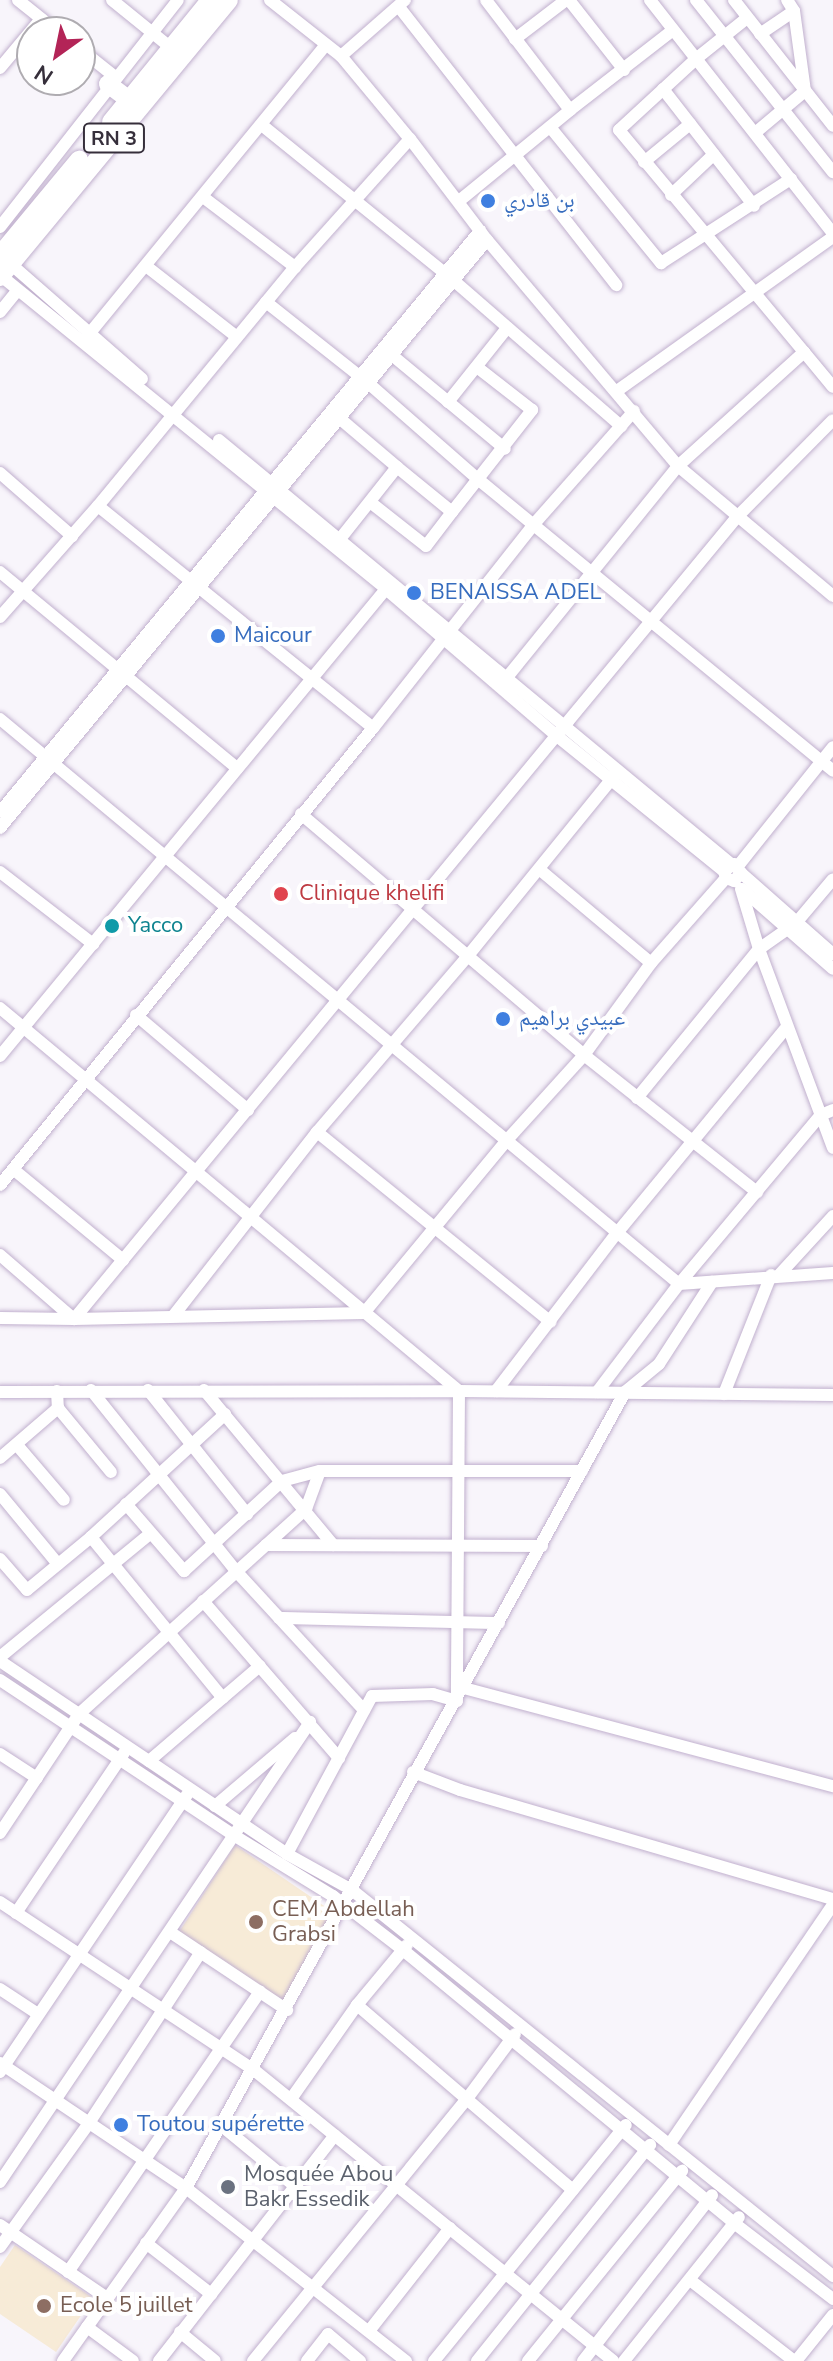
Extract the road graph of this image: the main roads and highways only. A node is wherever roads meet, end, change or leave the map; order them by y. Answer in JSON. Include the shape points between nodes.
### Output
{"nodes":[{"id":1,"x":210,"y":0,"type":"edge"},
{"id":2,"x":229,"y":0,"type":"edge"},
{"id":3,"x":111,"y":80,"type":"road end"},
{"id":4,"x":129,"y":100,"type":"junction"},
{"id":5,"x":2,"y":267,"type":"edge"}],
"edges":[{"from":1,"to":4,"type":"highway","number":"RN 3"},
{"from":2,"to":5,"type":"highway","number":"RN 3"},
{"from":3,"to":4,"type":"highway"},
{"from":4,"to":5,"type":"highway","number":"RN 3"}]}
